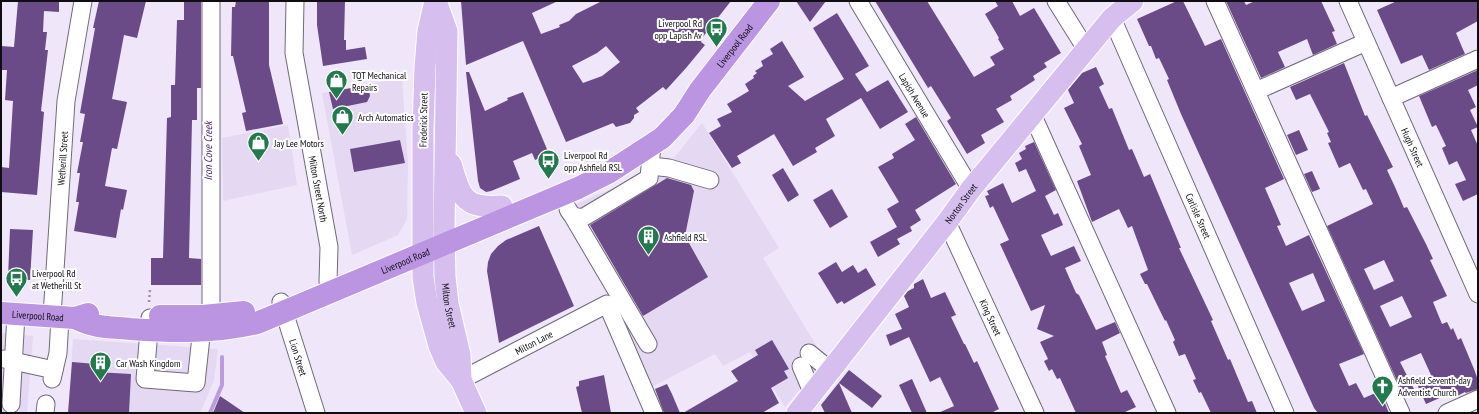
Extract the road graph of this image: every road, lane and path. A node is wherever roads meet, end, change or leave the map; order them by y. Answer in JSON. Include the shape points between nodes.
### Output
{"nodes":[{"id":1,"x":83,"y":1,"type":"edge"},
{"id":2,"x":211,"y":1,"type":"edge"},
{"id":3,"x":295,"y":1,"type":"edge"},
{"id":4,"x":435,"y":1,"type":"edge"},
{"id":5,"x":769,"y":1,"type":"edge"},
{"id":6,"x":858,"y":1,"type":"edge"},
{"id":7,"x":1056,"y":1,"type":"edge"},
{"id":8,"x":1133,"y":1,"type":"edge"},
{"id":9,"x":1216,"y":1,"type":"edge"},
{"id":10,"x":1348,"y":1,"type":"edge"},
{"id":11,"x":1112,"y":18,"type":"junction"},
{"id":12,"x":1366,"y":42,"type":"junction"},
{"id":13,"x":1086,"y":49,"type":"junction"},
{"id":14,"x":1478,"y":59,"type":"edge"},
{"id":15,"x":700,"y":90,"type":"junction"},
{"id":16,"x":1256,"y":91,"type":"junction"},
{"id":17,"x":1391,"y":98,"type":"junction"},
{"id":18,"x":1032,"y":116,"type":"junction"},
{"id":19,"x":446,"y":144,"type":"junction"},
{"id":20,"x":651,"y":163,"type":"junction"},
{"id":21,"x":710,"y":180,"type":"dead end"},
{"id":22,"x":970,"y":189,"type":"junction"},
{"id":23,"x":561,"y":195,"type":"junction"},
{"id":24,"x":502,"y":206,"type":"junction"},
{"id":25,"x":572,"y":215,"type":"junction"},
{"id":26,"x":947,"y":222,"type":"junction"},
{"id":27,"x":434,"y":242,"type":"junction"},
{"id":28,"x":328,"y":282,"type":"junction"},
{"id":29,"x":150,"y":289,"type":"dead end"},
{"id":30,"x":1478,"y":294,"type":"edge"},
{"id":31,"x":282,"y":308,"type":"junction"},
{"id":32,"x":8,"y":313,"type":"edge"},
{"id":33,"x":149,"y":316,"type":"junction"},
{"id":34,"x":62,"y":317,"type":"junction"},
{"id":35,"x":206,"y":324,"type":"junction"},
{"id":36,"x":648,"y":344,"type":"dead end"},
{"id":37,"x":9,"y":359,"type":"junction"},
{"id":38,"x":830,"y":370,"type":"junction"},
{"id":39,"x":461,"y":380,"type":"junction"},
{"id":40,"x":812,"y":392,"type":"junction"},
{"id":41,"x":1478,"y":400,"type":"edge"},
{"id":42,"x":11,"y":404,"type":"dead end"},
{"id":43,"x":316,"y":413,"type":"edge"},
{"id":44,"x":476,"y":413,"type":"edge"},
{"id":45,"x":654,"y":413,"type":"edge"},
{"id":46,"x":797,"y":413,"type":"edge"},
{"id":47,"x":1035,"y":413,"type":"edge"},
{"id":48,"x":1167,"y":413,"type":"edge"},
{"id":49,"x":1285,"y":413,"type":"edge"},
{"id":50,"x":1401,"y":413,"type":"edge"},
{"id":51,"x":1447,"y":413,"type":"edge"}],
"edges":[{"from":1,"to":34,"type":"street","name":"Wetherill Street","via":[[66,101]]},
{"from":2,"to":35,"type":"street"},
{"from":3,"to":28,"type":"street","name":"Milton Street North","via":[[294,53],[329,247]]},
{"from":4,"to":19,"type":"main road","name":"Frederick Street","via":[[447,31]]},
{"from":4,"to":27,"type":"main road","name":"Frederick Street","via":[[428,31],[425,67],[422,160]]},
{"from":5,"to":15,"type":"highway","name":"Liverpool Road"},
{"from":6,"to":22,"type":"street","name":"Lapish Avenue"},
{"from":7,"to":13,"type":"street"},
{"from":8,"to":11,"type":"main road","name":"Norton Street"},
{"from":9,"to":16,"type":"street"},
{"from":10,"to":12,"type":"street","name":"Hugh Street"},
{"from":11,"to":13,"type":"main road","name":"Norton Street"},
{"from":11,"to":49,"type":"street","name":"Carlisle Street"},
{"from":12,"to":16,"type":"street"},
{"from":12,"to":17,"type":"street","name":"Hugh Street"},
{"from":13,"to":18,"type":"main road","name":"Norton Street"},
{"from":14,"to":17,"type":"street"},
{"from":15,"to":20,"type":"highway","name":"Liverpool Road"},
{"from":15,"to":24,"type":"highway","name":"Liverpool Road","via":[[625,151],[559,183]]},
{"from":16,"to":50,"type":"street"},
{"from":17,"to":30,"type":"street","name":"Hugh Street"},
{"from":18,"to":22,"type":"main road","name":"Norton Street"},
{"from":18,"to":48,"type":"street"},
{"from":19,"to":24,"type":"main road","via":[[462,197],[481,206]]},
{"from":19,"to":27,"type":"main road","name":"Frederick Street"},
{"from":20,"to":21,"type":"street"},
{"from":20,"to":23,"type":"highway","name":"Liverpool Road","via":[[608,174]]},
{"from":20,"to":25,"type":"street","via":[[584,217],[577,218]]},
{"from":22,"to":26,"type":"main road","name":"Norton Street"},
{"from":23,"to":25,"type":"street"},
{"from":23,"to":27,"type":"highway","name":"Liverpool Road"},
{"from":24,"to":27,"type":"highway","name":"Liverpool Road"},
{"from":25,"to":36,"type":"street"},
{"from":26,"to":38,"type":"main road","name":"Norton Street"},
{"from":26,"to":47,"type":"street","name":"King Street"},
{"from":27,"to":28,"type":"highway","name":"Liverpool Road"},
{"from":27,"to":31,"type":"highway","name":"Liverpool Road"},
{"from":27,"to":39,"type":"main road","name":"Milton Street","via":[[460,355]]},
{"from":28,"to":31,"type":"highway","name":"Liverpool Road"},
{"from":29,"to":33,"type":"path"},
{"from":31,"to":35,"type":"highway","name":"Liverpool Road","via":[[250,325]]},
{"from":31,"to":43,"type":"street","name":"Lion Street"},
{"from":32,"to":34,"type":"highway","name":"Liverpool Road"},
{"from":32,"to":37,"type":"street"},
{"from":33,"to":34,"type":"highway","name":"Liverpool Road","via":[[88,314]]},
{"from":33,"to":35,"type":"highway","name":"Liverpool Road"},
{"from":33,"to":35,"type":"street","via":[[145,379],[196,383]]},
{"from":34,"to":37,"type":"street","name":"Wetherill Street","via":[[53,374]]},
{"from":37,"to":42,"type":"street"},
{"from":38,"to":40,"type":"main road","name":"Norton Street"},
{"from":38,"to":40,"type":"street","via":[[805,360]]},
{"from":39,"to":44,"type":"main road","name":"Milton Street"},
{"from":39,"to":45,"type":"street","name":"Milton Lane","via":[[607,304]]},
{"from":40,"to":46,"type":"main road","name":"Norton Street"},
{"from":41,"to":51,"type":"street"}]}
